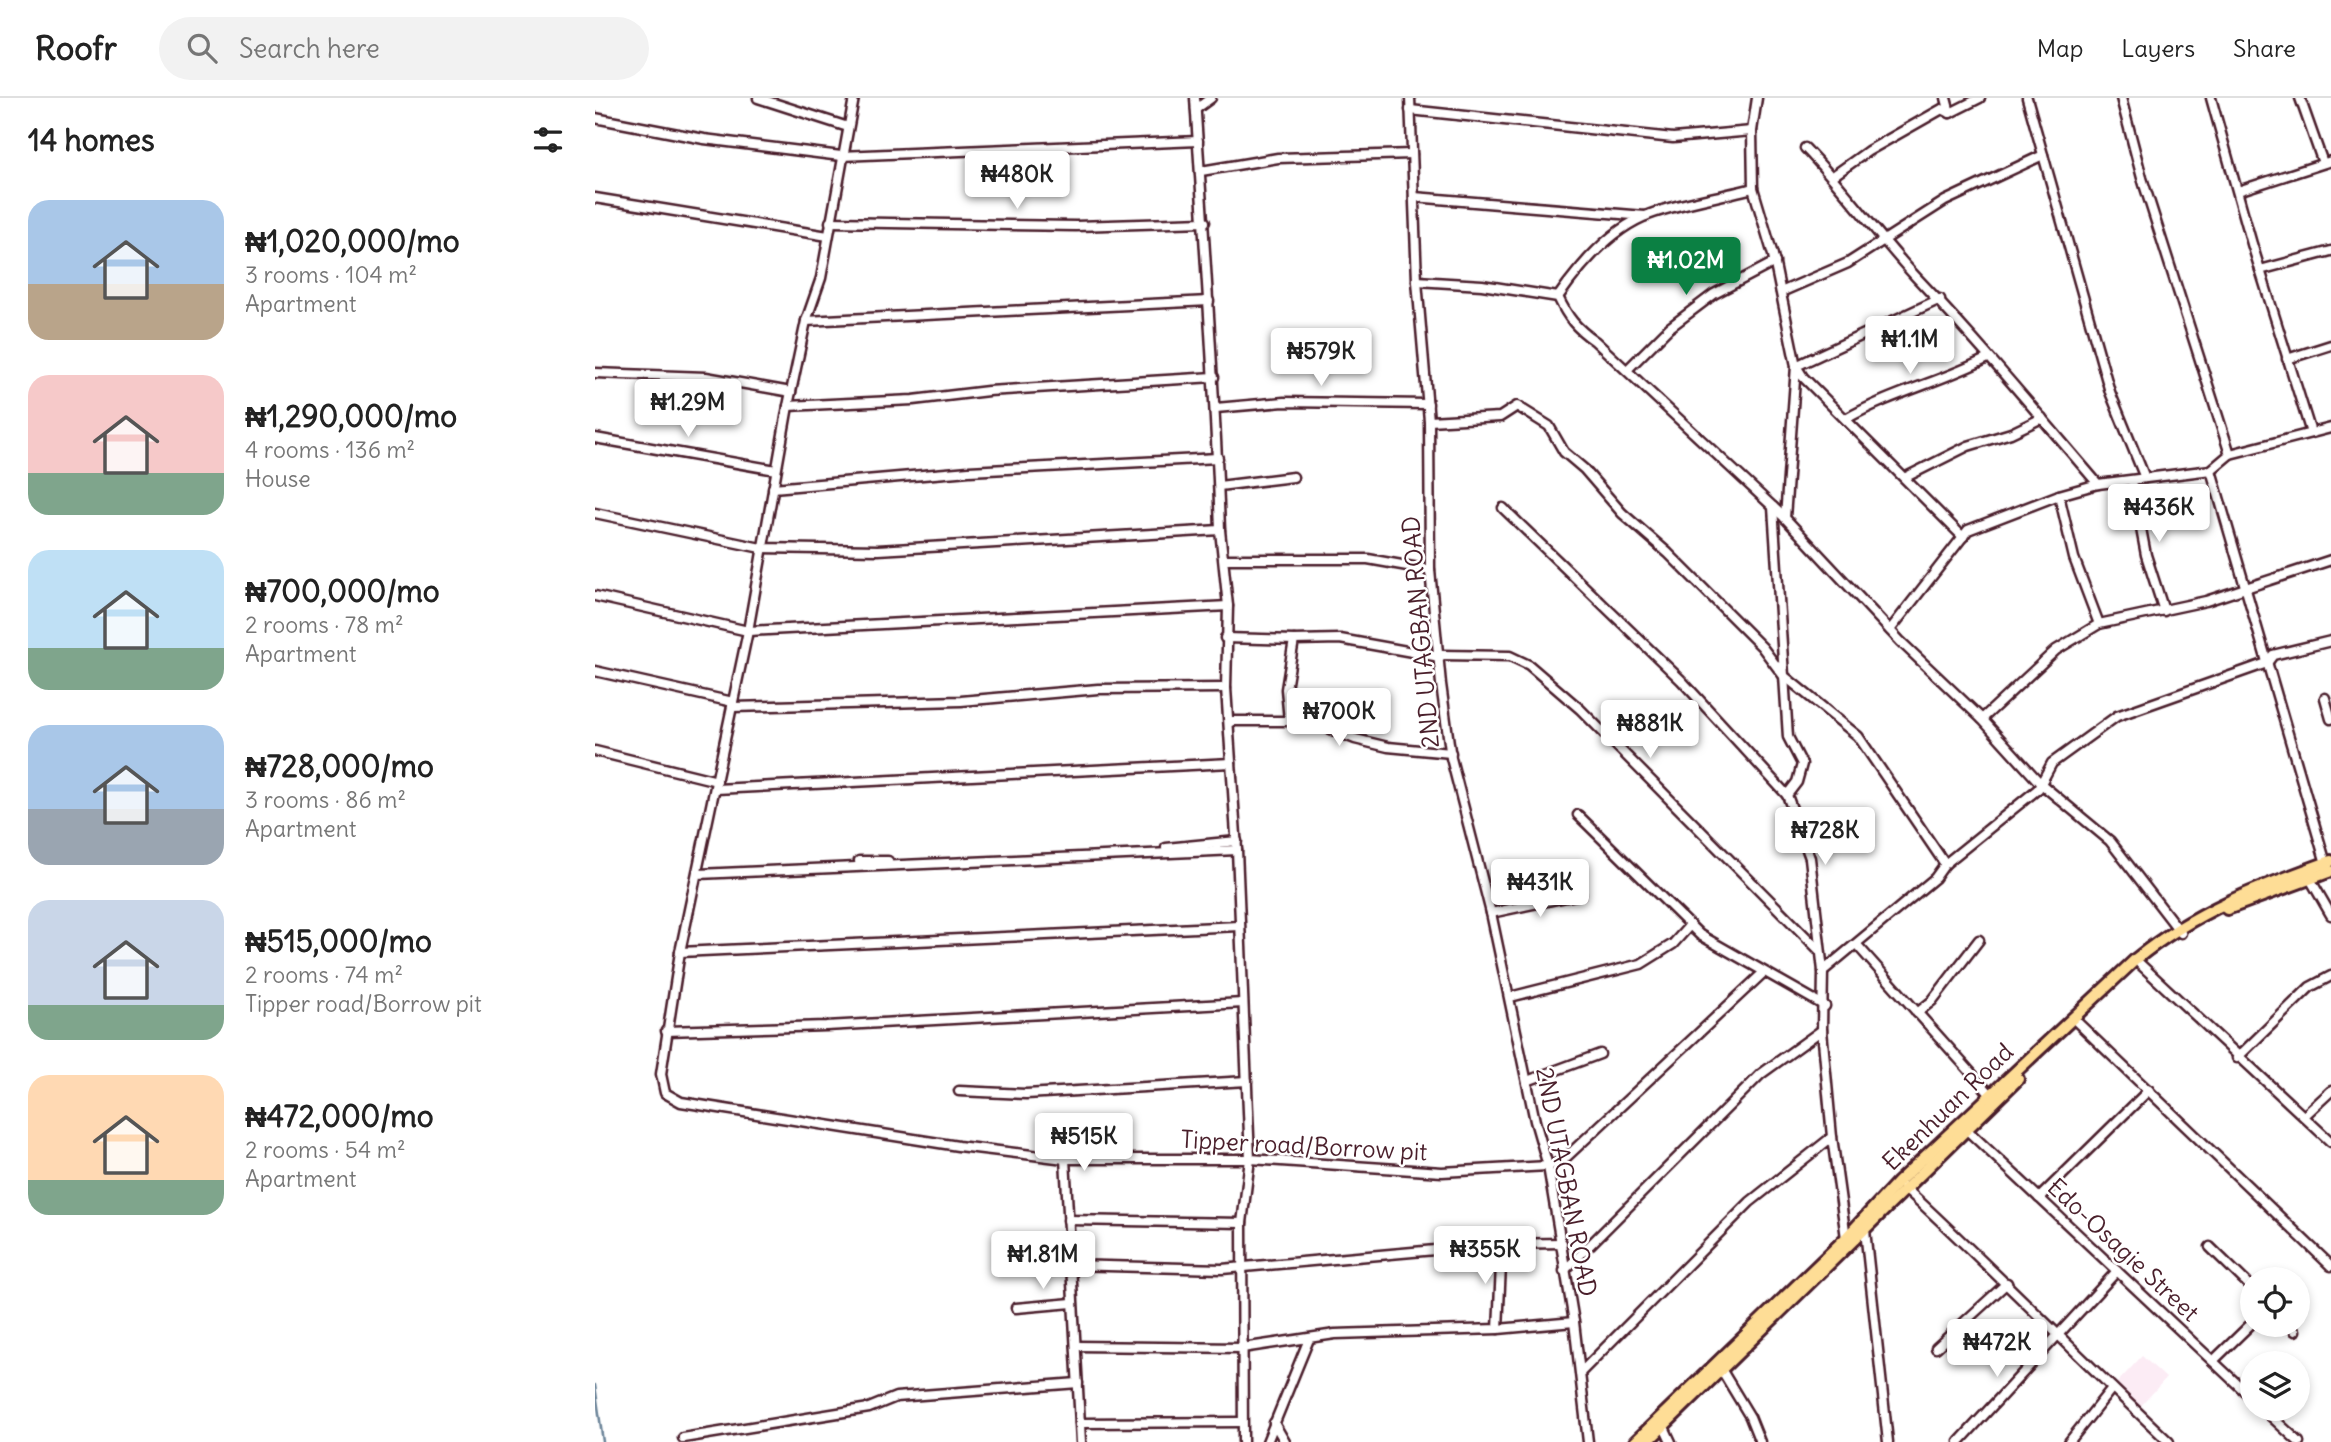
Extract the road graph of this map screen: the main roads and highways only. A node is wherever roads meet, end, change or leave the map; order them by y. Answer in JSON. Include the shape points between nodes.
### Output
{"nodes":[{"id":1,"x":2329,"y":867,"type":"edge"},
{"id":2,"x":2180,"y":930,"type":"junction"},
{"id":3,"x":1902,"y":1185,"type":"junction"},
{"id":4,"x":1635,"y":1442,"type":"edge"},
{"id":5,"x":1647,"y":1442,"type":"edge"}],
"edges":[{"from":1,"to":2,"type":"main road","name":"Ekenhuan Road","via":[[2216,906]]},
{"from":2,"to":3,"type":"main road","name":"Ekenhuan Road"},
{"from":2,"to":3,"type":"main road","name":"Ekenhuan Road","via":[[2136,960],[1991,1094]]},
{"from":3,"to":4,"type":"main road","name":"Ekenhuan Road"},
{"from":3,"to":5,"type":"main road","name":"Ekenhuan Road","via":[[1865,1230]]}]}
